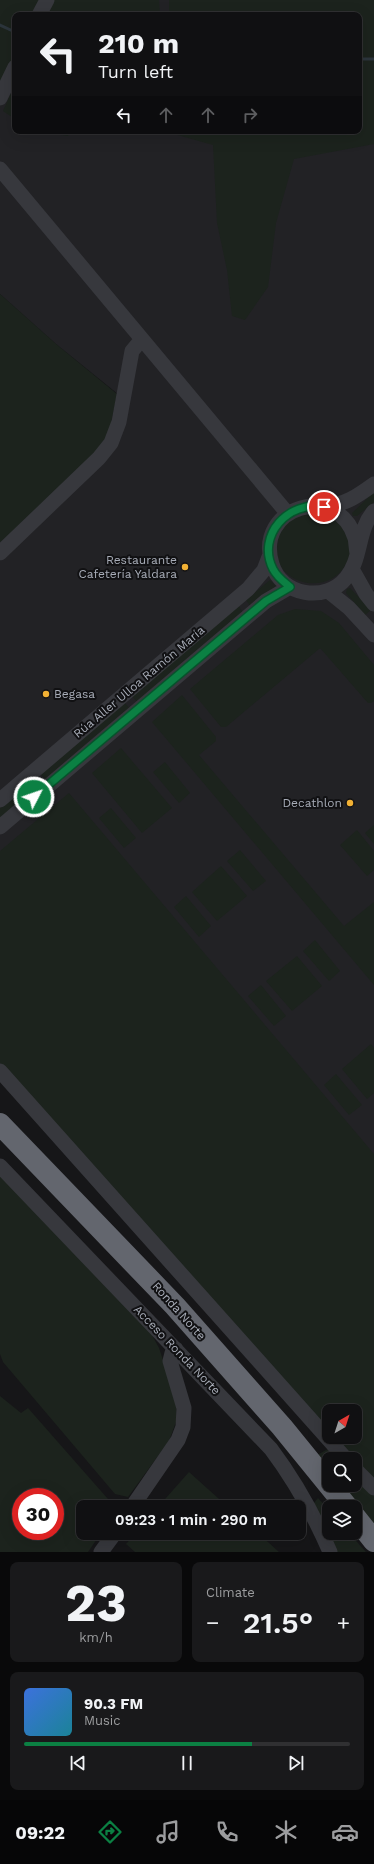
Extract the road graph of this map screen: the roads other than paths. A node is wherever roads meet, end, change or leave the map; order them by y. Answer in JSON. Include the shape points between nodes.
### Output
{"nodes":[{"id":1,"x":47,"y":0,"type":"edge"},
{"id":2,"x":41,"y":12,"type":"edge"},
{"id":3,"x":12,"y":72,"type":"edge"},
{"id":4,"x":0,"y":98,"type":"edge"},
{"id":5,"x":0,"y":168,"type":"edge"},
{"id":6,"x":142,"y":339,"type":"junction"},
{"id":7,"x":374,"y":484,"type":"edge"},
{"id":8,"x":324,"y":507,"type":"junction"},
{"id":9,"x":374,"y":511,"type":"edge"},
{"id":10,"x":288,"y":514,"type":"junction"},
{"id":11,"x":0,"y":553,"type":"edge"},
{"id":12,"x":357,"y":553,"type":"junction"},
{"id":13,"x":269,"y":557,"type":"junction"},
{"id":14,"x":352,"y":570,"type":"junction"},
{"id":15,"x":290,"y":587,"type":"junction"},
{"id":16,"x":328,"y":591,"type":"junction"},
{"id":17,"x":374,"y":604,"type":"edge"},
{"id":18,"x":374,"y":635,"type":"edge"},
{"id":19,"x":0,"y":800,"type":"edge"},
{"id":20,"x":0,"y":826,"type":"edge"},
{"id":21,"x":0,"y":1071,"type":"edge"},
{"id":22,"x":0,"y":1124,"type":"edge"},
{"id":23,"x":0,"y":1166,"type":"edge"},
{"id":24,"x":176,"y":1348,"type":"junction"},
{"id":25,"x":340,"y":1452,"type":"edge"},
{"id":26,"x":362,"y":1476,"type":"edge"},
{"id":27,"x":374,"y":1488,"type":"edge"},
{"id":28,"x":137,"y":1500,"type":"edge"},
{"id":29,"x":341,"y":1500,"type":"edge"},
{"id":30,"x":362,"y":1526,"type":"edge"},
{"id":31,"x":110,"y":1540,"type":"edge"},
{"id":32,"x":374,"y":1541,"type":"edge"},
{"id":33,"x":101,"y":1552,"type":"edge"},
{"id":34,"x":330,"y":1552,"type":"edge"}],
"edges":[{"from":1,"to":2,"type":"street"},
{"from":3,"to":4,"type":"street"},
{"from":5,"to":6,"type":"street"},
{"from":6,"to":10,"type":"street","via":[[256,472]]},
{"from":6,"to":11,"type":"street","via":[[132,351],[119,422],[111,443],[99,458]]},
{"from":7,"to":8,"type":"street","name":"Rúa Aller Ulloa Ramón María","via":[[350,501]]},
{"from":8,"to":10,"type":"street","name":"Rúa Aller Ulloa Ramón María","via":[[305,506]]},
{"from":8,"to":12,"type":"street","name":"Rúa Aller Ulloa Ramón María","via":[[338,514],[348,524],[355,538]]},
{"from":9,"to":12,"type":"street","name":"Rúa Aller Ulloa Ramón María","via":[[365,525]]},
{"from":10,"to":13,"type":"street","name":"Rúa Aller Ulloa Ramón María","via":[[273,530],[269,543]]},
{"from":12,"to":14,"type":"street","name":"Rúa Aller Ulloa Ramón María"},
{"from":13,"to":15,"type":"street","via":[[277,574]]},
{"from":13,"to":19,"type":"street","name":"Rúa Aller Ulloa Ramón María","via":[[264,570],[248,589]]},
{"from":14,"to":16,"type":"street","name":"Rúa Aller Ulloa Ramón María","via":[[342,582]]},
{"from":14,"to":17,"type":"street"},
{"from":15,"to":16,"type":"street","via":[[302,592]]},
{"from":15,"to":20,"type":"street","name":"Rúa Aller Ulloa Ramón María","via":[[266,601]]},
{"from":16,"to":18,"type":"street","via":[[349,608]]},
{"from":21,"to":25,"type":"street"},
{"from":22,"to":29,"type":"highway","name":"Ronda Norte","via":[[175,1306],[282,1427]]},
{"from":23,"to":24,"type":"street","name":"Acceso Ronda Norte"},
{"from":24,"to":28,"type":"street","via":[[170,1361],[184,1408],[183,1428],[178,1440]]},
{"from":24,"to":34,"type":"street","name":"Acceso Ronda Norte","via":[[271,1449],[292,1478]]},
{"from":26,"to":27,"type":"street"},
{"from":30,"to":32,"type":"highway"},
{"from":31,"to":33,"type":"street"}]}
